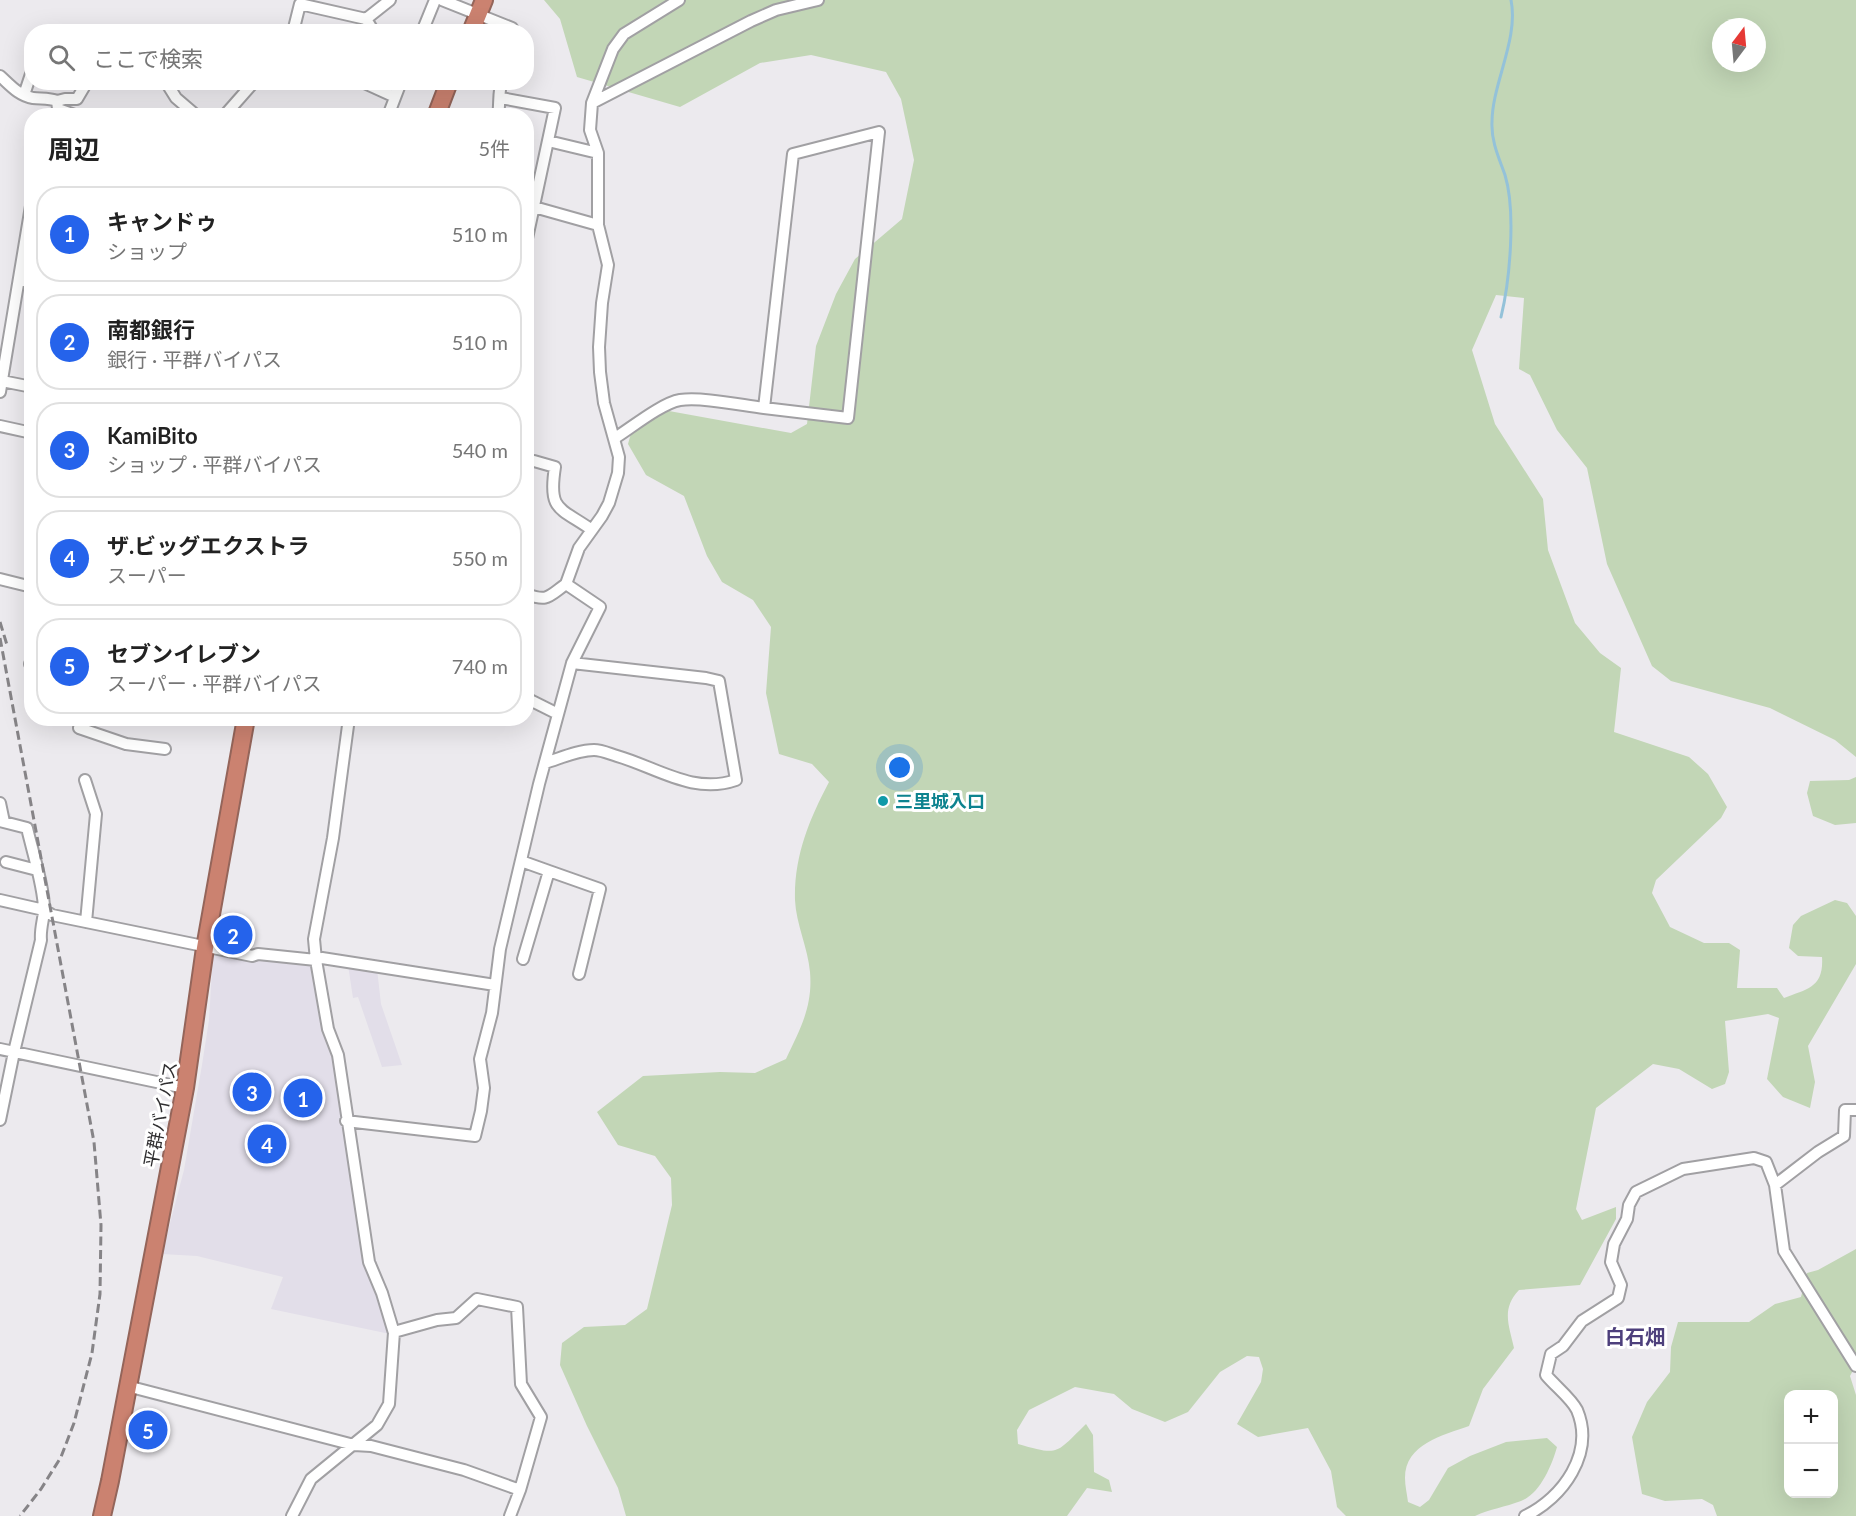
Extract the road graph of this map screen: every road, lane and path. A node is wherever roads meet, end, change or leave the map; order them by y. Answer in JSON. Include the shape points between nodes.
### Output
{"nodes":[{"id":1,"x":390,"y":0,"type":"edge"},
{"id":2,"x":435,"y":0,"type":"edge"},
{"id":3,"x":442,"y":0,"type":"edge"},
{"id":4,"x":679,"y":0,"type":"edge"},
{"id":5,"x":818,"y":0,"type":"edge"},
{"id":6,"x":481,"y":8,"type":"edge"},
{"id":7,"x":366,"y":19,"type":"junction"},
{"id":8,"x":295,"y":24,"type":"edge"},
{"id":9,"x":369,"y":24,"type":"edge"},
{"id":10,"x":425,"y":24,"type":"edge"},
{"id":11,"x":474,"y":24,"type":"edge"},
{"id":12,"x":506,"y":24,"type":"edge"},
{"id":13,"x":0,"y":76,"type":"edge"},
{"id":14,"x":26,"y":90,"type":"edge"},
{"id":15,"x":82,"y":90,"type":"edge"},
{"id":16,"x":171,"y":90,"type":"edge"},
{"id":17,"x":247,"y":90,"type":"edge"},
{"id":18,"x":380,"y":90,"type":"edge"},
{"id":19,"x":398,"y":90,"type":"edge"},
{"id":20,"x":446,"y":90,"type":"edge"},
{"id":21,"x":500,"y":90,"type":"edge"},
{"id":22,"x":24,"y":95,"type":"junction"},
{"id":23,"x":395,"y":97,"type":"junction"},
{"id":24,"x":501,"y":98,"type":"junction"},
{"id":25,"x":592,"y":103,"type":"junction"},
{"id":26,"x":56,"y":108,"type":"edge"},
{"id":27,"x":58,"y":108,"type":"edge"},
{"id":28,"x":188,"y":108,"type":"edge"},
{"id":29,"x":231,"y":108,"type":"edge"},
{"id":30,"x":391,"y":108,"type":"edge"},
{"id":31,"x":439,"y":108,"type":"edge"},
{"id":32,"x":499,"y":108,"type":"edge"},
{"id":33,"x":548,"y":141,"type":"junction"},
{"id":34,"x":598,"y":153,"type":"junction"},
{"id":35,"x":534,"y":190,"type":"edge"},
{"id":36,"x":534,"y":205,"type":"edge"},
{"id":37,"x":598,"y":225,"type":"junction"},
{"id":38,"x":24,"y":249,"type":"edge"},
{"id":39,"x":19,"y":280,"type":"junction"},
{"id":40,"x":24,"y":281,"type":"edge"},
{"id":41,"x":1,"y":386,"type":"edge"},
{"id":42,"x":24,"y":387,"type":"edge"},
{"id":43,"x":764,"y":408,"type":"junction"},
{"id":44,"x":0,"y":426,"type":"edge"},
{"id":45,"x":24,"y":431,"type":"edge"},
{"id":46,"x":615,"y":438,"type":"junction"},
{"id":47,"x":534,"y":463,"type":"edge"},
{"id":48,"x":592,"y":530,"type":"junction"},
{"id":49,"x":0,"y":579,"type":"edge"},
{"id":50,"x":566,"y":584,"type":"junction"},
{"id":51,"x":24,"y":585,"type":"edge"},
{"id":52,"x":534,"y":597,"type":"edge"},
{"id":53,"x":572,"y":663,"type":"junction"},
{"id":54,"x":534,"y":702,"type":"edge"},
{"id":55,"x":558,"y":714,"type":"junction"},
{"id":56,"x":79,"y":726,"type":"edge"},
{"id":57,"x":245,"y":726,"type":"edge"},
{"id":58,"x":348,"y":726,"type":"edge"},
{"id":59,"x":165,"y":749,"type":"dead end"},
{"id":60,"x":545,"y":763,"type":"junction"},
{"id":61,"x":85,"y":780,"type":"dead end"},
{"id":62,"x":0,"y":803,"type":"edge"},
{"id":63,"x":2,"y":821,"type":"edge"},
{"id":64,"x":521,"y":861,"type":"junction"},
{"id":65,"x":6,"y":862,"type":"dead end"},
{"id":66,"x":37,"y":870,"type":"junction"},
{"id":67,"x":549,"y":871,"type":"junction"},
{"id":68,"x":0,"y":900,"type":"edge"},
{"id":69,"x":44,"y":910,"type":"junction"},
{"id":70,"x":86,"y":922,"type":"junction"},
{"id":71,"x":205,"y":948,"type":"junction"},
{"id":72,"x":523,"y":959,"type":"dead end"},
{"id":73,"x":316,"y":960,"type":"junction"},
{"id":74,"x":579,"y":974,"type":"dead end"},
{"id":75,"x":495,"y":985,"type":"junction"},
{"id":76,"x":0,"y":1048,"type":"edge"},
{"id":77,"x":14,"y":1052,"type":"junction"},
{"id":78,"x":185,"y":1088,"type":"junction"},
{"id":79,"x":1856,"y":1110,"type":"edge"},
{"id":80,"x":0,"y":1120,"type":"edge"},
{"id":81,"x":346,"y":1121,"type":"junction"},
{"id":82,"x":1775,"y":1185,"type":"junction"},
{"id":83,"x":394,"y":1333,"type":"junction"},
{"id":84,"x":1856,"y":1366,"type":"edge"},
{"id":85,"x":127,"y":1386,"type":"junction"},
{"id":86,"x":354,"y":1445,"type":"junction"},
{"id":87,"x":520,"y":1490,"type":"junction"},
{"id":88,"x":102,"y":1516,"type":"edge"},
{"id":89,"x":292,"y":1516,"type":"edge"},
{"id":90,"x":510,"y":1516,"type":"edge"},
{"id":91,"x":1525,"y":1516,"type":"edge"}],
"edges":[{"from":1,"to":7,"type":"street"},
{"from":2,"to":10,"type":"street"},
{"from":3,"to":6,"type":"street"},
{"from":4,"to":25,"type":"street","via":[[624,34],[613,50]]},
{"from":5,"to":25,"type":"street","via":[[776,10],[751,21]]},
{"from":6,"to":11,"type":"highway"},
{"from":6,"to":12,"type":"street"},
{"from":7,"to":8,"type":"street","via":[[300,4]]},
{"from":7,"to":9,"type":"street"},
{"from":13,"to":22,"type":"street"},
{"from":14,"to":22,"type":"street"},
{"from":15,"to":27,"type":"street","via":[[77,99],[65,99]]},
{"from":16,"to":28,"type":"street"},
{"from":17,"to":29,"type":"street"},
{"from":18,"to":23,"type":"street"},
{"from":19,"to":23,"type":"street"},
{"from":20,"to":31,"type":"highway"},
{"from":21,"to":24,"type":"street"},
{"from":22,"to":26,"type":"street","via":[[51,99]]},
{"from":23,"to":30,"type":"street"},
{"from":24,"to":32,"type":"street"},
{"from":24,"to":33,"type":"street","via":[[555,108]]},
{"from":25,"to":34,"type":"street","via":[[590,130]]},
{"from":33,"to":34,"type":"street"},
{"from":33,"to":35,"type":"street"},
{"from":34,"to":37,"type":"street"},
{"from":36,"to":37,"type":"street"},
{"from":37,"to":46,"type":"street","via":[[608,265],[602,303],[600,372]]},
{"from":38,"to":39,"type":"street"},
{"from":39,"to":40,"type":"street"},
{"from":39,"to":41,"type":"street"},
{"from":41,"to":42,"type":"street"},
{"from":43,"to":43,"type":"street","via":[[792,154],[879,132],[848,418]]},
{"from":43,"to":46,"type":"street","via":[[679,400]]},
{"from":44,"to":45,"type":"street"},
{"from":46,"to":48,"type":"street","via":[[618,473],[609,503]]},
{"from":47,"to":48,"type":"street","via":[[555,467],[553,500]]},
{"from":48,"to":50,"type":"street","via":[[579,548]]},
{"from":49,"to":51,"type":"street"},
{"from":50,"to":52,"type":"street","via":[[548,597]]},
{"from":50,"to":53,"type":"street","via":[[600,607]]},
{"from":53,"to":55,"type":"street"},
{"from":53,"to":60,"type":"street","via":[[719,681],[736,780],[699,784],[665,776],[596,750]]},
{"from":54,"to":55,"type":"street"},
{"from":55,"to":60,"type":"street"},
{"from":56,"to":59,"type":"street","via":[[126,744]]},
{"from":57,"to":71,"type":"highway","name":"平群バイパス"},
{"from":58,"to":73,"type":"street","via":[[314,939]]},
{"from":60,"to":64,"type":"street"},
{"from":61,"to":70,"type":"street","via":[[96,814]]},
{"from":62,"to":63,"type":"street"},
{"from":63,"to":66,"type":"street","via":[[27,828]]},
{"from":64,"to":67,"type":"street"},
{"from":64,"to":75,"type":"street"},
{"from":65,"to":66,"type":"street"},
{"from":66,"to":69,"type":"street"},
{"from":67,"to":72,"type":"street"},
{"from":67,"to":74,"type":"street","via":[[600,889]]},
{"from":68,"to":69,"type":"street"},
{"from":69,"to":70,"type":"street"},
{"from":69,"to":77,"type":"street","via":[[41,940]]},
{"from":70,"to":71,"type":"street"},
{"from":71,"to":73,"type":"street"},
{"from":71,"to":78,"type":"highway","name":"平群バイパス"},
{"from":73,"to":75,"type":"street","via":[[322,957]]},
{"from":73,"to":81,"type":"street","via":[[328,1029],[338,1055]]},
{"from":75,"to":81,"type":"street","via":[[480,1059],[484,1088],[475,1136]]},
{"from":76,"to":77,"type":"street"},
{"from":77,"to":78,"type":"street"},
{"from":77,"to":80,"type":"street"},
{"from":78,"to":85,"type":"highway","name":"平群バイパス"},
{"from":79,"to":82,"type":"street","via":[[1845,1110],[1844,1136]]},
{"from":81,"to":83,"type":"street","via":[[369,1262]]},
{"from":82,"to":84,"type":"street","via":[[1784,1251]]},
{"from":82,"to":91,"type":"street","via":[[1766,1162],[1754,1158],[1683,1169],[1636,1192],[1614,1244],[1611,1262],[1621,1285],[1618,1298],[1582,1321],[1563,1346],[1551,1354],[1546,1375],[1576,1408],[1583,1432],[1581,1452],[1572,1474],[1551,1500]]},
{"from":83,"to":86,"type":"street","via":[[389,1404],[377,1425]]},
{"from":83,"to":87,"type":"street","via":[[456,1318],[477,1299],[517,1307],[520,1384],[541,1417]]},
{"from":85,"to":86,"type":"street"},
{"from":85,"to":88,"type":"highway","name":"平群バイパス"},
{"from":86,"to":87,"type":"street","via":[[464,1470]]},
{"from":86,"to":89,"type":"street","via":[[311,1479]]},
{"from":87,"to":90,"type":"street"}]}
